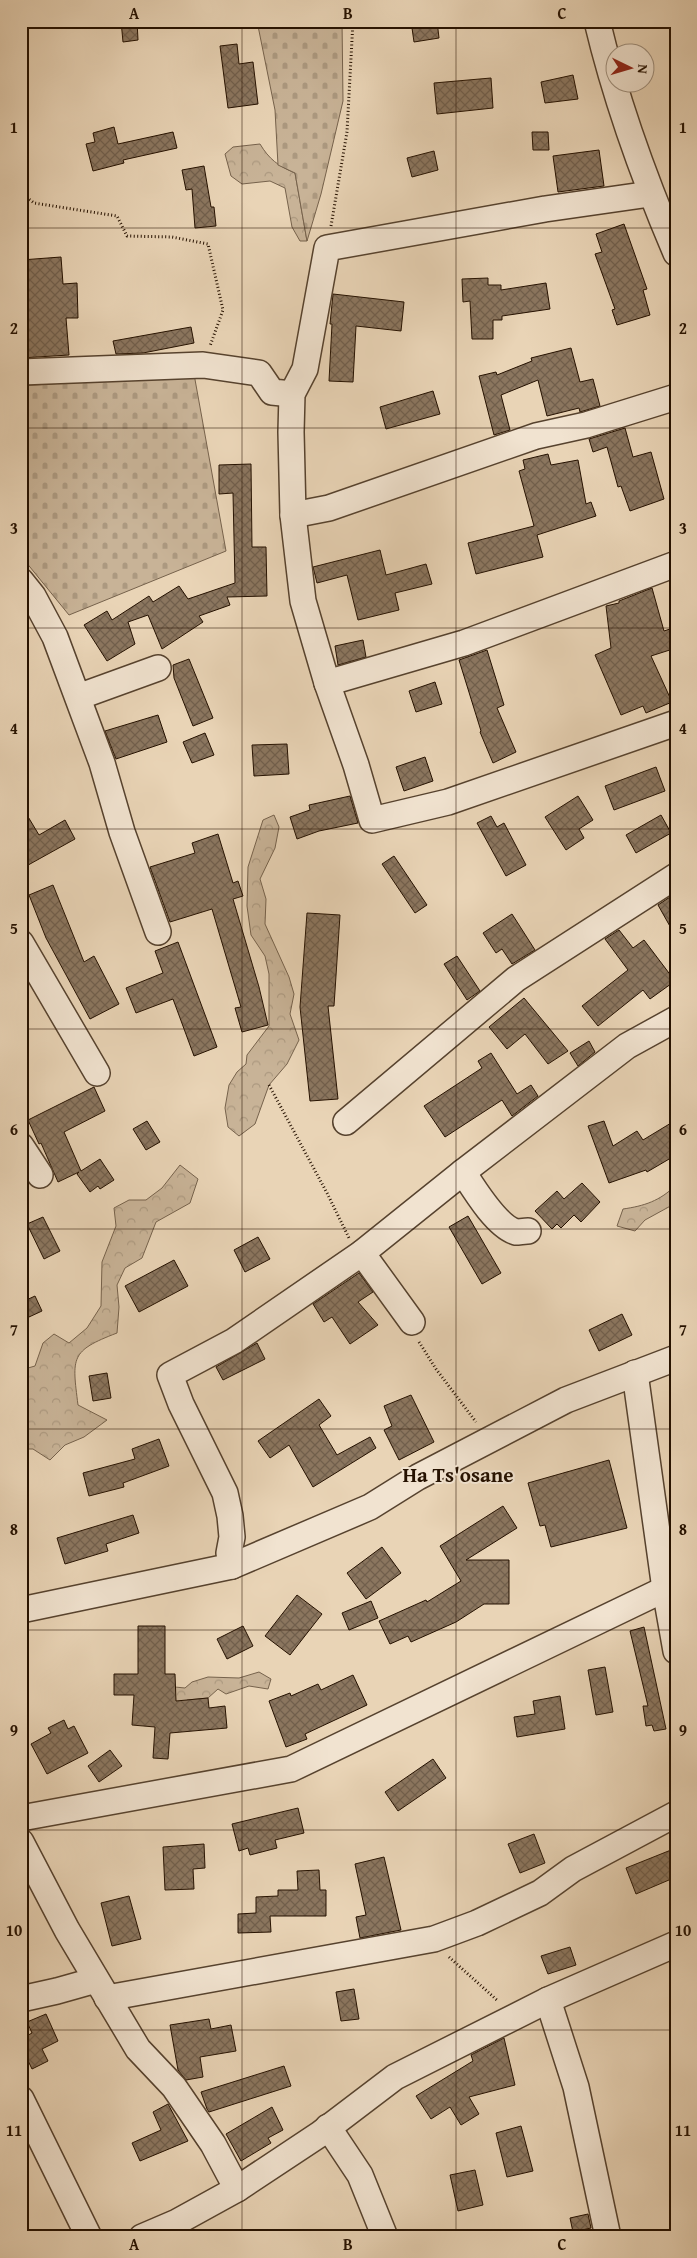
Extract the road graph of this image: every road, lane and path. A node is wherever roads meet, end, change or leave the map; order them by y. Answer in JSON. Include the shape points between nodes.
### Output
{"nodes":[{"id":1,"x":353,"y":21,"type":"edge"},
{"id":2,"x":597,"y":21,"type":"edge"},
{"id":3,"x":21,"y":193,"type":"edge"},
{"id":4,"x":650,"y":194,"type":"junction"},
{"id":5,"x":327,"y":248,"type":"junction"},
{"id":6,"x":676,"y":253,"type":"edge"},
{"id":7,"x":203,"y":365,"type":"junction"},
{"id":8,"x":21,"y":372,"type":"edge"},
{"id":9,"x":292,"y":394,"type":"junction"},
{"id":10,"x":676,"y":397,"type":"edge"},
{"id":11,"x":293,"y":514,"type":"junction"},
{"id":12,"x":676,"y":564,"type":"edge"},
{"id":13,"x":21,"y":582,"type":"edge"},
{"id":14,"x":158,"y":668,"type":"dead end"},
{"id":15,"x":327,"y":683,"type":"junction"},
{"id":16,"x":78,"y":696,"type":"junction"},
{"id":17,"x":676,"y":723,"type":"edge"},
{"id":18,"x":676,"y":876,"type":"edge"},
{"id":19,"x":158,"y":932,"type":"dead end"},
{"id":20,"x":21,"y":943,"type":"edge"},
{"id":21,"x":676,"y":1019,"type":"edge"},
{"id":22,"x":97,"y":1073,"type":"dead end"},
{"id":23,"x":269,"y":1085,"type":"dead end"},
{"id":24,"x":346,"y":1122,"type":"dead end"},
{"id":25,"x":21,"y":1146,"type":"edge"},
{"id":26,"x":463,"y":1172,"type":"junction"},
{"id":27,"x":40,"y":1175,"type":"dead end"},
{"id":28,"x":528,"y":1231,"type":"dead end"},
{"id":29,"x":362,"y":1253,"type":"junction"},
{"id":30,"x":412,"y":1322,"type":"joint"},
{"id":31,"x":676,"y":1358,"type":"edge"},
{"id":32,"x":635,"y":1373,"type":"junction"},
{"id":33,"x":488,"y":1439,"type":"junction"},
{"id":34,"x":232,"y":1566,"type":"junction"},
{"id":35,"x":665,"y":1589,"type":"junction"},
{"id":36,"x":21,"y":1610,"type":"edge"},
{"id":37,"x":676,"y":1651,"type":"edge"},
{"id":38,"x":676,"y":1814,"type":"edge"},
{"id":39,"x":21,"y":1818,"type":"edge"},
{"id":40,"x":21,"y":1842,"type":"edge"},
{"id":41,"x":434,"y":1939,"type":"junction"},
{"id":42,"x":676,"y":1944,"type":"edge"},
{"id":43,"x":101,"y":1989,"type":"junction"},
{"id":44,"x":21,"y":1999,"type":"edge"},
{"id":45,"x":548,"y":2000,"type":"junction"},
{"id":46,"x":515,"y":2016,"type":"junction"},
{"id":47,"x":21,"y":2099,"type":"edge"},
{"id":48,"x":328,"y":2128,"type":"junction"},
{"id":49,"x":237,"y":2189,"type":"junction"},
{"id":50,"x":180,"y":2229,"type":"edge"},
{"id":51,"x":89,"y":2237,"type":"edge"},
{"id":52,"x":142,"y":2237,"type":"edge"},
{"id":53,"x":384,"y":2237,"type":"edge"},
{"id":54,"x":608,"y":2237,"type":"edge"}],
"edges":[{"from":1,"to":5,"type":"path","via":[[347,132]]},
{"from":2,"to":4,"type":"street","via":[[609,70]]},
{"from":3,"to":7,"type":"path","via":[[34,203],[117,216],[127,236],[172,237],[208,244],[223,310]]},
{"from":4,"to":5,"type":"street","via":[[545,209]]},
{"from":4,"to":6,"type":"street"},
{"from":5,"to":9,"type":"street","via":[[305,369]]},
{"from":7,"to":8,"type":"street"},
{"from":7,"to":9,"type":"street","via":[[259,373],[272,392]]},
{"from":9,"to":11,"type":"street"},
{"from":10,"to":11,"type":"street","via":[[586,425],[536,436],[329,508]]},
{"from":11,"to":15,"type":"street","via":[[303,601]]},
{"from":12,"to":15,"type":"street","via":[[450,648]]},
{"from":13,"to":16,"type":"street","via":[[33,596],[55,637]]},
{"from":14,"to":16,"type":"street"},
{"from":15,"to":17,"type":"street","via":[[372,820],[448,802]]},
{"from":16,"to":19,"type":"street"},
{"from":18,"to":24,"type":"street","via":[[516,980]]},
{"from":20,"to":22,"type":"street"},
{"from":21,"to":26,"type":"street","via":[[627,1046]]},
{"from":23,"to":29,"type":"path","via":[[351,1242]]},
{"from":25,"to":27,"type":"street"},
{"from":26,"to":28,"type":"street","via":[[501,1222],[516,1232]]},
{"from":26,"to":29,"type":"street"},
{"from":29,"to":30,"type":"street"},
{"from":29,"to":34,"type":"street","via":[[234,1341],[170,1375],[225,1494],[230,1516]]},
{"from":30,"to":33,"type":"path","via":[[418,1341]]},
{"from":31,"to":32,"type":"street"},
{"from":32,"to":33,"type":"street","via":[[566,1400]]},
{"from":32,"to":35,"type":"street"},
{"from":33,"to":34,"type":"street","via":[[370,1507]]},
{"from":34,"to":36,"type":"street"},
{"from":35,"to":37,"type":"street"},
{"from":35,"to":39,"type":"street","via":[[291,1769]]},
{"from":38,"to":41,"type":"street","via":[[573,1870],[540,1893]]},
{"from":40,"to":43,"type":"street","via":[[66,1930]]},
{"from":41,"to":43,"type":"street"},
{"from":41,"to":46,"type":"path","via":[[454,1963]]},
{"from":42,"to":45,"type":"street"},
{"from":43,"to":44,"type":"street","via":[[57,1991]]},
{"from":43,"to":49,"type":"street","via":[[138,2049],[174,2087],[213,2144]]},
{"from":45,"to":46,"type":"street"},
{"from":45,"to":54,"type":"street","via":[[576,2087]]},
{"from":46,"to":48,"type":"street","via":[[395,2077]]},
{"from":47,"to":51,"type":"street"},
{"from":48,"to":49,"type":"street"},
{"from":48,"to":53,"type":"street","via":[[360,2175]]},
{"from":49,"to":50,"type":"street"},
{"from":50,"to":52,"type":"street"}]}
